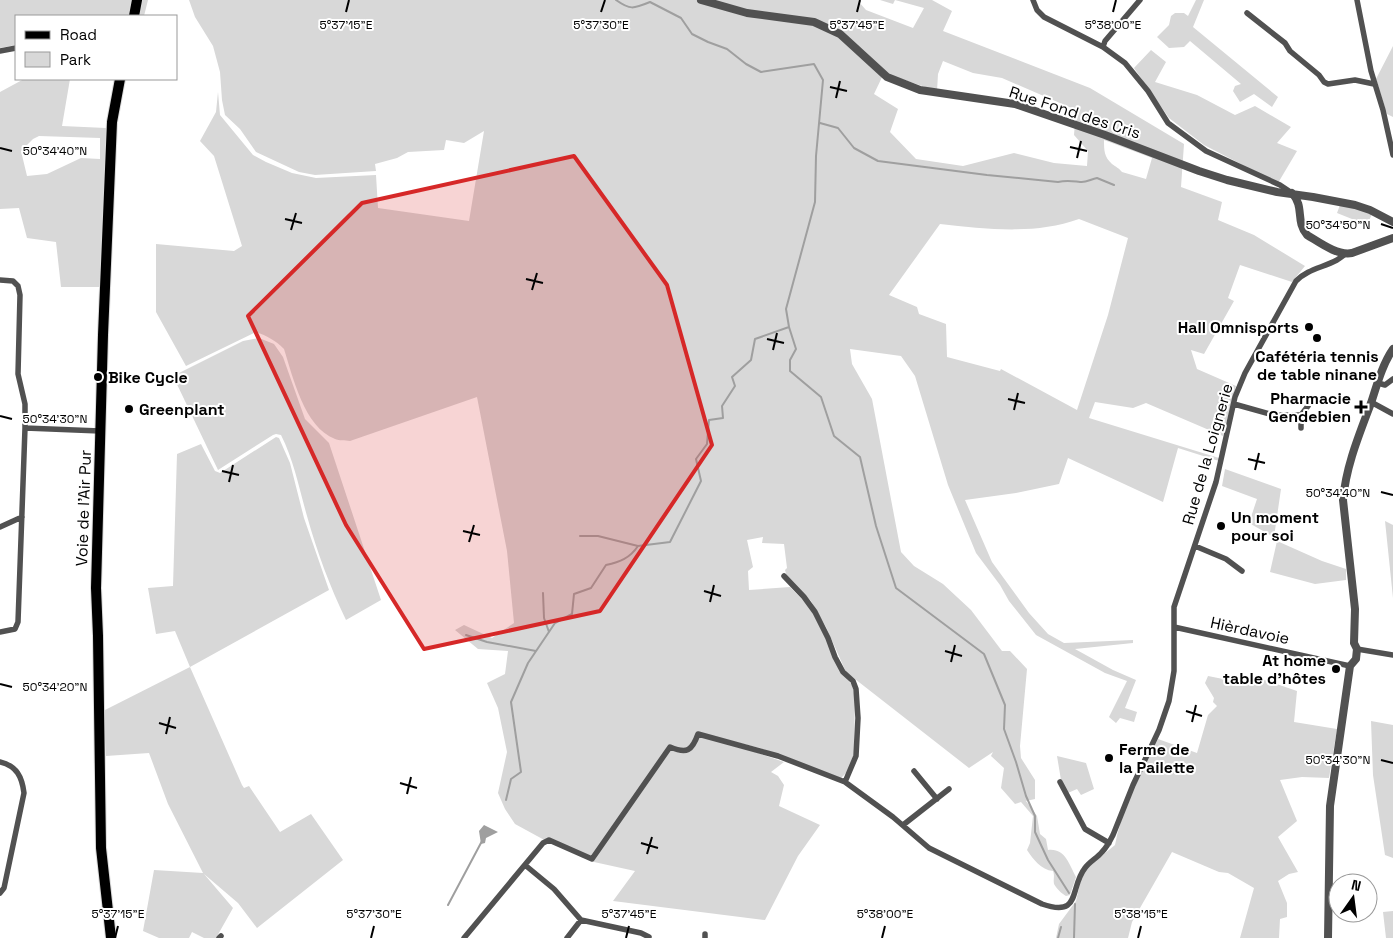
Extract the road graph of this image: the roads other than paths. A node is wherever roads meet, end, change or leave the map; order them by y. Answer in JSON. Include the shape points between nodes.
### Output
{"nodes":[{"id":1,"x":137,"y":0,"type":"edge"},
{"id":2,"x":701,"y":0,"type":"edge"},
{"id":3,"x":1032,"y":0,"type":"edge"},
{"id":4,"x":1140,"y":0,"type":"edge"},
{"id":5,"x":1356,"y":0,"type":"edge"},
{"id":6,"x":1247,"y":13,"type":"dead end"},
{"id":7,"x":134,"y":15,"type":"edge"},
{"id":8,"x":1103,"y":46,"type":"junction"},
{"id":9,"x":15,"y":48,"type":"edge"},
{"id":10,"x":0,"y":51,"type":"edge"},
{"id":11,"x":120,"y":80,"type":"edge"},
{"id":12,"x":1374,"y":84,"type":"junction"},
{"id":13,"x":1393,"y":155,"type":"edge"},
{"id":14,"x":1292,"y":193,"type":"junction"},
{"id":15,"x":1313,"y":197,"type":"junction"},
{"id":16,"x":1300,"y":208,"type":"junction"},
{"id":17,"x":1393,"y":222,"type":"edge"},
{"id":18,"x":1393,"y":238,"type":"edge"},
{"id":19,"x":1333,"y":249,"type":"junction"},
{"id":20,"x":1348,"y":253,"type":"junction"},
{"id":21,"x":1336,"y":260,"type":"junction"},
{"id":22,"x":0,"y":280,"type":"edge"},
{"id":23,"x":1393,"y":349,"type":"edge"},
{"id":24,"x":1393,"y":379,"type":"edge"},
{"id":25,"x":1378,"y":383,"type":"junction"},
{"id":26,"x":1371,"y":402,"type":"junction"},
{"id":27,"x":1234,"y":404,"type":"junction"},
{"id":28,"x":1308,"y":406,"type":"dead end"},
{"id":29,"x":1393,"y":414,"type":"edge"},
{"id":30,"x":1301,"y":416,"type":"junction"},
{"id":31,"x":25,"y":428,"type":"junction"},
{"id":32,"x":1301,"y":428,"type":"dead end"},
{"id":33,"x":100,"y":431,"type":"junction"},
{"id":34,"x":22,"y":517,"type":"junction"},
{"id":35,"x":0,"y":526,"type":"edge"},
{"id":36,"x":1195,"y":546,"type":"junction"},
{"id":37,"x":1242,"y":571,"type":"dead end"},
{"id":38,"x":784,"y":576,"type":"dead end"},
{"id":39,"x":1174,"y":627,"type":"junction"},
{"id":40,"x":0,"y":632,"type":"edge"},
{"id":41,"x":1357,"y":649,"type":"junction"},
{"id":42,"x":1393,"y":655,"type":"edge"},
{"id":43,"x":1350,"y":666,"type":"junction"},
{"id":44,"x":0,"y":762,"type":"edge"},
{"id":45,"x":914,"y":771,"type":"dead end"},
{"id":46,"x":844,"y":782,"type":"junction"},
{"id":47,"x":1060,"y":782,"type":"dead end"},
{"id":48,"x":949,"y":789,"type":"dead end"},
{"id":49,"x":937,"y":799,"type":"junction"},
{"id":50,"x":903,"y":825,"type":"junction"},
{"id":51,"x":1109,"y":843,"type":"junction"},
{"id":52,"x":524,"y":865,"type":"junction"},
{"id":53,"x":0,"y":893,"type":"edge"},
{"id":54,"x":581,"y":920,"type":"junction"},
{"id":55,"x":649,"y":937,"type":"edge"},
{"id":56,"x":111,"y":938,"type":"edge"},
{"id":57,"x":464,"y":938,"type":"edge"},
{"id":58,"x":567,"y":938,"type":"edge"},
{"id":59,"x":1328,"y":938,"type":"edge"}],
"edges":[{"from":1,"to":7,"type":"main road"},
{"from":2,"to":14,"type":"street","name":"Rue Fond des Cris","via":[[747,13],[814,22],[840,34],[887,77],[920,90],[1015,104],[1199,171]]},
{"from":3,"to":8,"type":"street","via":[[1044,17]]},
{"from":4,"to":8,"type":"street"},
{"from":5,"to":12,"type":"street"},
{"from":6,"to":12,"type":"street","via":[[1285,43],[1324,82],[1356,80]]},
{"from":8,"to":14,"type":"street","via":[[1125,63],[1148,90],[1168,123],[1206,151]]},
{"from":9,"to":10,"type":"street"},
{"from":11,"to":33,"type":"main road","name":"Voie de l'Air Pur","via":[[112,122]]},
{"from":12,"to":13,"type":"street"},
{"from":14,"to":15,"type":"street","name":"Rue Fond des Cris"},
{"from":14,"to":16,"type":"street"},
{"from":15,"to":16,"type":"street"},
{"from":15,"to":17,"type":"street","name":"Rue Fond des Cris","via":[[1370,210]]},
{"from":16,"to":19,"type":"street","via":[[1304,231]]},
{"from":18,"to":20,"type":"street","name":"Rue de la Loignerie"},
{"from":19,"to":20,"type":"street"},
{"from":19,"to":21,"type":"street","via":[[1337,253]]},
{"from":20,"to":21,"type":"street","name":"Rue de la Loignerie"},
{"from":21,"to":27,"type":"street","name":"Rue de la Loignerie","via":[[1312,269],[1296,281],[1245,373]]},
{"from":22,"to":31,"type":"street","via":[[13,281],[20,295],[18,374],[25,404]]},
{"from":23,"to":25,"type":"street"},
{"from":24,"to":25,"type":"street","via":[[1385,385]]},
{"from":25,"to":26,"type":"street"},
{"from":26,"to":29,"type":"street"},
{"from":26,"to":41,"type":"street","via":[[1349,466],[1343,500]]},
{"from":27,"to":30,"type":"street","via":[[1273,414]]},
{"from":27,"to":36,"type":"street","name":"Rue de la Loignerie","via":[[1216,482]]},
{"from":28,"to":30,"type":"street"},
{"from":30,"to":32,"type":"street"},
{"from":31,"to":33,"type":"street"},
{"from":31,"to":34,"type":"street"},
{"from":33,"to":56,"type":"main road","name":"Voie de l'Air Pur","via":[[96,588],[101,848]]},
{"from":34,"to":35,"type":"street"},
{"from":34,"to":40,"type":"street","via":[[18,622],[15,629]]},
{"from":36,"to":37,"type":"street","name":"Rue de la Loignerie","via":[[1226,559]]},
{"from":36,"to":39,"type":"street","name":"Rue de la Loignerie","via":[[1174,607]]},
{"from":38,"to":46,"type":"street","via":[[815,612],[835,657],[856,689],[856,756]]},
{"from":39,"to":43,"type":"street","name":"Hièrdavoie"},
{"from":39,"to":51,"type":"street","name":"Rue de la Loignerie","via":[[1174,670],[1167,709]]},
{"from":41,"to":42,"type":"street"},
{"from":41,"to":43,"type":"street","via":[[1356,659]]},
{"from":43,"to":59,"type":"street","via":[[1330,806]]},
{"from":44,"to":53,"type":"street","via":[[10,765],[20,774],[24,793],[4,888]]},
{"from":45,"to":49,"type":"street"},
{"from":46,"to":50,"type":"street","name":"Rue de la Loignerie"},
{"from":46,"to":52,"type":"street","name":"Rue de la Loignerie","via":[[778,756],[698,734],[687,750],[670,747],[592,859],[548,840]]},
{"from":47,"to":51,"type":"street","via":[[1085,829]]},
{"from":48,"to":49,"type":"street"},
{"from":49,"to":50,"type":"street"},
{"from":50,"to":51,"type":"street","name":"Rue de la Loignerie","via":[[921,843],[938,853],[1056,908],[1071,902],[1081,873]]},
{"from":52,"to":54,"type":"street","via":[[554,889]]},
{"from":52,"to":57,"type":"street"},
{"from":54,"to":55,"type":"street"},
{"from":54,"to":58,"type":"street"}]}
